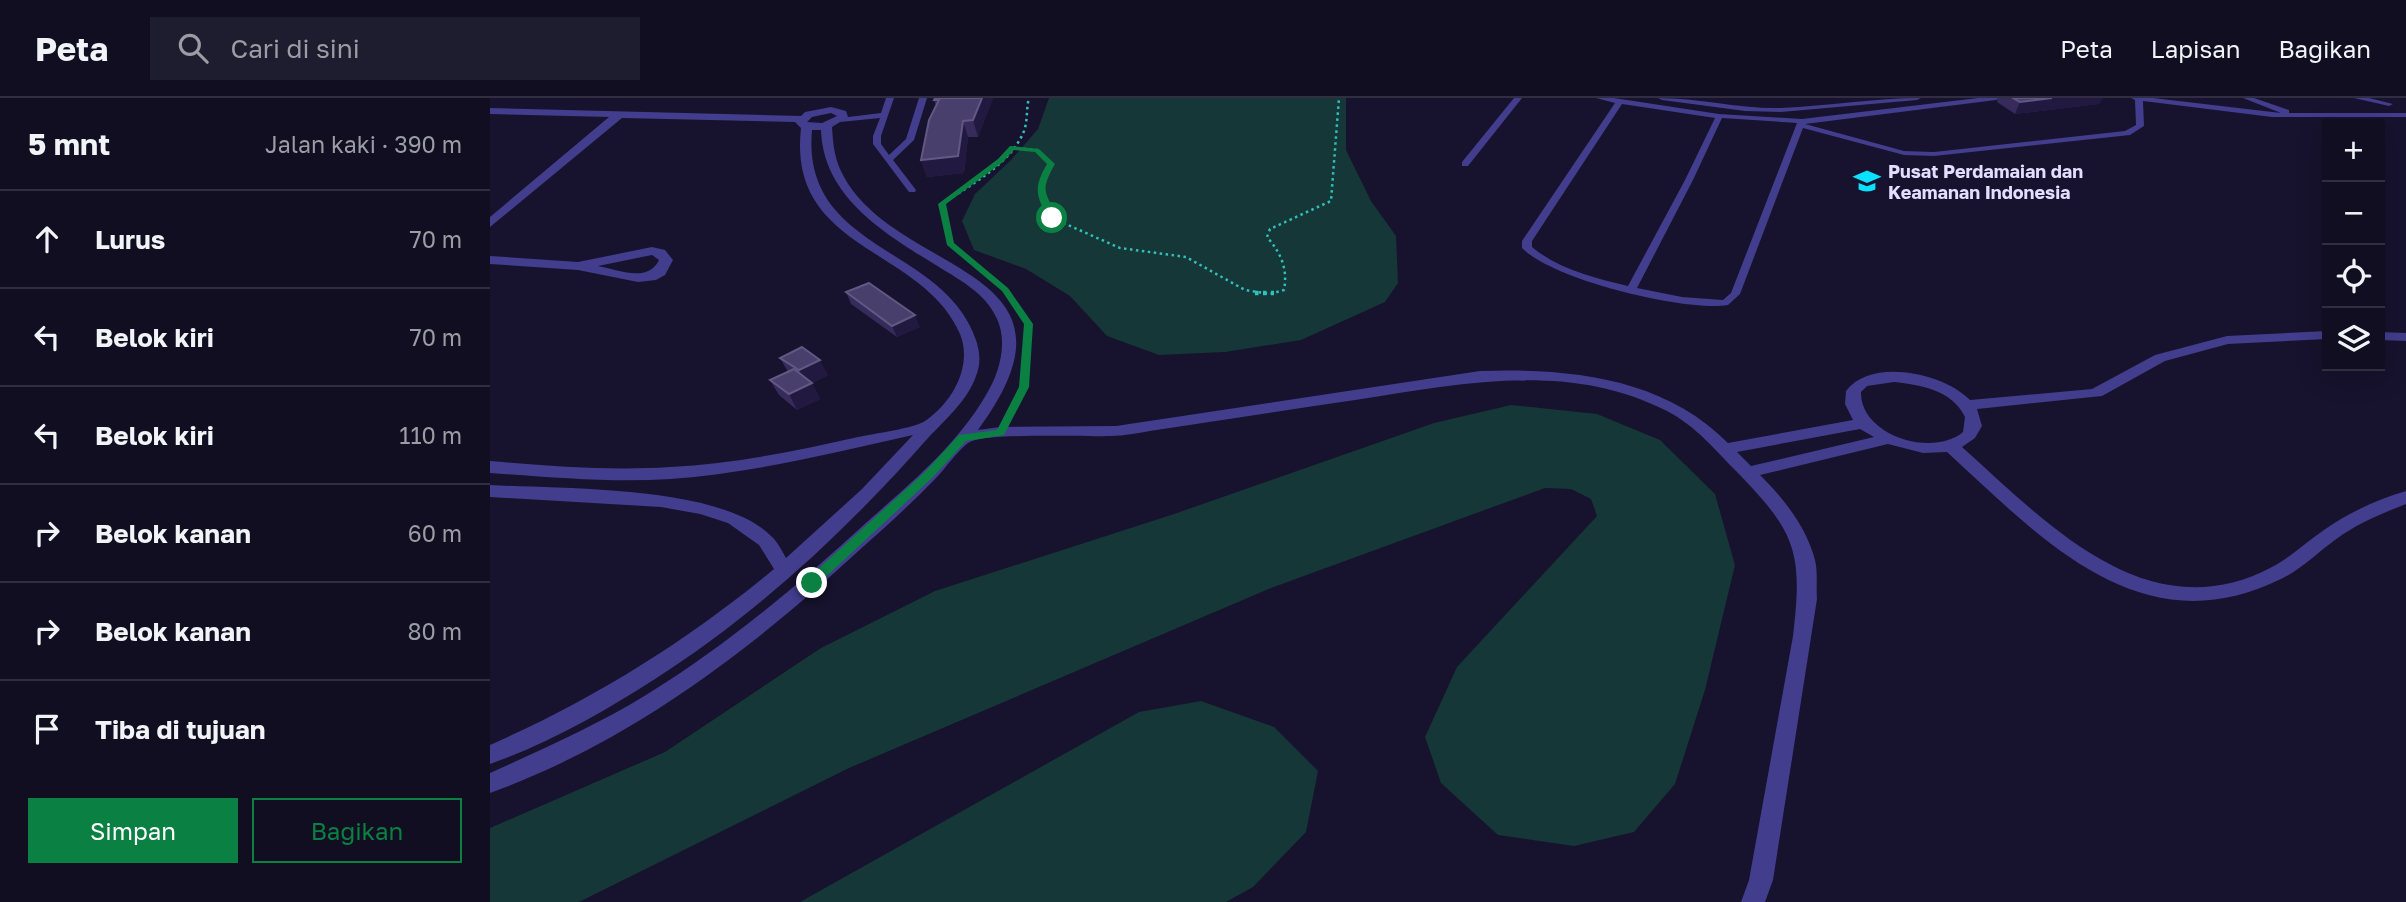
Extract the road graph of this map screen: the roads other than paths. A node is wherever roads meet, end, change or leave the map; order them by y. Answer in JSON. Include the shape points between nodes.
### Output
{"nodes":[{"id":1,"x":832,"y":98,"type":"edge"},
{"id":2,"x":890,"y":98,"type":"edge"},
{"id":3,"x":923,"y":98,"type":"edge"},
{"id":4,"x":1518,"y":98,"type":"edge"},
{"id":5,"x":1600,"y":98,"type":"edge"},
{"id":6,"x":1662,"y":98,"type":"edge"},
{"id":7,"x":1917,"y":98,"type":"edge"},
{"id":8,"x":1996,"y":98,"type":"edge"},
{"id":9,"x":2137,"y":98,"type":"edge"},
{"id":10,"x":2247,"y":98,"type":"edge"},
{"id":11,"x":2358,"y":98,"type":"edge"},
{"id":12,"x":1688,"y":100,"type":"edge"},
{"id":13,"x":1620,"y":101,"type":"junction"},
{"id":14,"x":603,"y":103,"type":"dead end"},
{"id":15,"x":2388,"y":105,"type":"edge"},
{"id":16,"x":490,"y":111,"type":"edge"},
{"id":17,"x":580,"y":112,"type":"junction"},
{"id":18,"x":1697,"y":112,"type":"junction"},
{"id":19,"x":621,"y":113,"type":"junction"},
{"id":20,"x":834,"y":114,"type":"junction"},
{"id":21,"x":883,"y":115,"type":"junction"},
{"id":22,"x":2406,"y":115,"type":"edge"},
{"id":23,"x":1718,"y":116,"type":"junction"},
{"id":24,"x":2297,"y":116,"type":"junction"},
{"id":25,"x":804,"y":123,"type":"junction"},
{"id":26,"x":1802,"y":123,"type":"junction"},
{"id":27,"x":888,"y":160,"type":"junction"},
{"id":28,"x":1465,"y":164,"type":"dead end"},
{"id":29,"x":912,"y":190,"type":"dead end"},
{"id":30,"x":490,"y":223,"type":"edge"},
{"id":31,"x":490,"y":260,"type":"edge"},
{"id":32,"x":578,"y":266,"type":"junction"},
{"id":33,"x":1631,"y":290,"type":"junction"},
{"id":34,"x":2322,"y":335,"type":"edge"},
{"id":35,"x":2385,"y":336,"type":"edge"},
{"id":36,"x":2406,"y":337,"type":"edge"},
{"id":37,"x":1968,"y":405,"type":"junction"},
{"id":38,"x":1863,"y":424,"type":"junction"},
{"id":39,"x":931,"y":426,"type":"junction"},
{"id":40,"x":963,"y":438,"type":"junction"},
{"id":41,"x":1886,"y":439,"type":"junction"},
{"id":42,"x":1951,"y":446,"type":"junction"},
{"id":43,"x":1724,"y":449,"type":"junction"},
{"id":44,"x":490,"y":467,"type":"edge"},
{"id":45,"x":1746,"y":473,"type":"junction"},
{"id":46,"x":490,"y":491,"type":"edge"},
{"id":47,"x":2406,"y":497,"type":"edge"},
{"id":48,"x":785,"y":571,"type":"junction"},
{"id":49,"x":661,"y":663,"type":"junction"},
{"id":50,"x":685,"y":680,"type":"junction"},
{"id":51,"x":490,"y":755,"type":"edge"},
{"id":52,"x":490,"y":783,"type":"edge"},
{"id":53,"x":1753,"y":902,"type":"edge"}],
"edges":[{"from":1,"to":20,"type":"street"},
{"from":2,"to":21,"type":"lane"},
{"from":3,"to":27,"type":"lane","via":[[910,140]]},
{"from":4,"to":28,"type":"lane"},
{"from":5,"to":13,"type":"lane"},
{"from":6,"to":12,"type":"lane"},
{"from":7,"to":12,"type":"lane","via":[[1781,110]]},
{"from":8,"to":26,"type":"lane"},
{"from":9,"to":24,"type":"lane"},
{"from":9,"to":26,"type":"lane","via":[[2140,126],[2136,130],[1934,154],[1887,149]]},
{"from":10,"to":24,"type":"lane"},
{"from":11,"to":15,"type":"lane"},
{"from":12,"to":18,"type":"lane"},
{"from":13,"to":18,"type":"lane"},
{"from":13,"to":33,"type":"lane","via":[[1527,241],[1527,248],[1541,260],[1575,274]]},
{"from":14,"to":17,"type":"street"},
{"from":15,"to":22,"type":"lane"},
{"from":15,"to":24,"type":"lane"},
{"from":16,"to":17,"type":"street"},
{"from":17,"to":19,"type":"street"},
{"from":18,"to":23,"type":"lane"},
{"from":19,"to":25,"type":"street"},
{"from":19,"to":30,"type":"street"},
{"from":20,"to":21,"type":"lane"},
{"from":20,"to":25,"type":"street"},
{"from":20,"to":40,"type":"street","via":[[828,152],[842,183],[892,232],[974,283],[1004,316],[1011,339],[1006,371]]},
{"from":21,"to":27,"type":"lane","via":[[877,144]]},
{"from":23,"to":26,"type":"lane"},
{"from":23,"to":33,"type":"lane"},
{"from":25,"to":39,"type":"street","via":[[809,178],[823,203],[860,238],[932,289],[954,312],[972,346],[971,369],[960,391]]},
{"from":26,"to":33,"type":"lane","via":[[1731,300],[1711,304]]},
{"from":27,"to":29,"type":"lane"},
{"from":31,"to":32,"type":"street"},
{"from":32,"to":32,"type":"street","via":[[644,278],[660,272],[666,260],[652,251]]},
{"from":34,"to":37,"type":"street","via":[[2227,340],[2160,358],[2096,393]]},
{"from":35,"to":36,"type":"street"},
{"from":37,"to":38,"type":"street","via":[[1954,393],[1923,380],[1890,375],[1871,378],[1851,397]]},
{"from":37,"to":42,"type":"street","via":[[1975,418],[1974,430],[1966,440]]},
{"from":38,"to":41,"type":"street"},
{"from":38,"to":43,"type":"street"},
{"from":39,"to":44,"type":"street","via":[[793,457],[670,473]]},
{"from":39,"to":48,"type":"street","via":[[887,475]]},
{"from":40,"to":43,"type":"street","via":[[1000,432],[1116,432],[1480,376],[1533,374],[1589,381],[1639,394],[1674,408]]},
{"from":40,"to":50,"type":"street","via":[[812,583]]},
{"from":41,"to":42,"type":"street","via":[[1931,449]]},
{"from":41,"to":45,"type":"street"},
{"from":42,"to":47,"type":"street","via":[[2073,553],[2119,581],[2172,595],[2238,588],[2275,575],[2333,532]]},
{"from":43,"to":45,"type":"street"},
{"from":45,"to":53,"type":"street","via":[[1773,498],[1794,528],[1808,582],[1803,636],[1761,880]]},
{"from":46,"to":48,"type":"street","via":[[661,500],[702,508],[734,519],[765,540]]},
{"from":48,"to":49,"type":"street"},
{"from":49,"to":50,"type":"street"},
{"from":49,"to":51,"type":"street","via":[[587,708]]},
{"from":50,"to":52,"type":"street","via":[[603,730]]}]}
